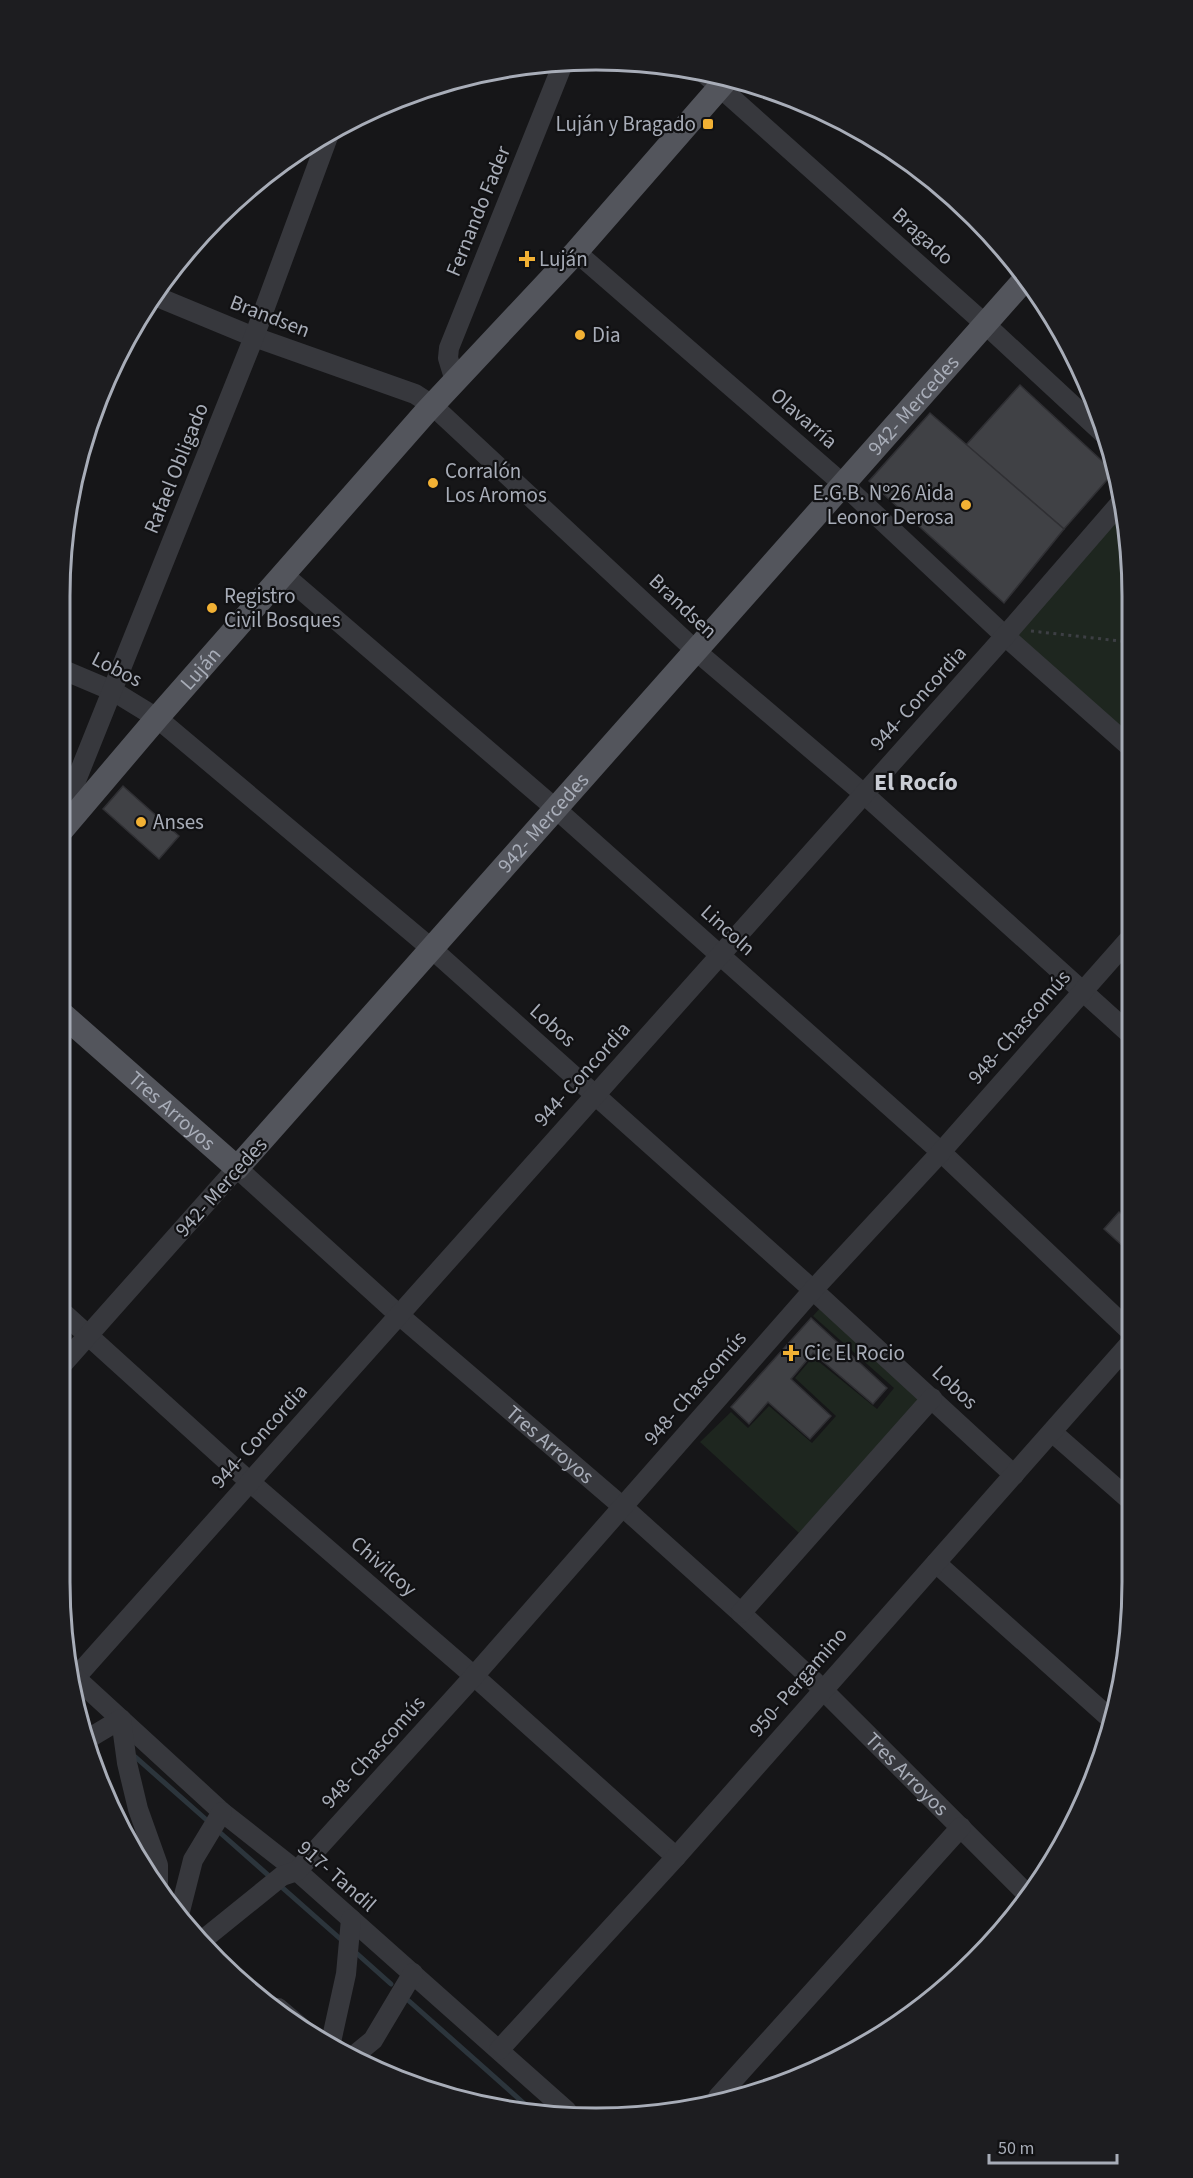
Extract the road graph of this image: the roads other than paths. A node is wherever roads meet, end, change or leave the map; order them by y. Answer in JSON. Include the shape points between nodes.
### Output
{"nodes":[{"id":1,"x":560,"y":72,"type":"edge"},
{"id":2,"x":715,"y":84,"type":"edge"},
{"id":3,"x":725,"y":86,"type":"edge"},
{"id":4,"x":324,"y":147,"type":"edge"},
{"id":5,"x":576,"y":252,"type":"junction"},
{"id":6,"x":1020,"y":285,"type":"edge"},
{"id":7,"x":162,"y":299,"type":"edge"},
{"id":8,"x":985,"y":324,"type":"junction"},
{"id":9,"x":254,"y":337,"type":"junction"},
{"id":10,"x":455,"y":381,"type":"junction"},
{"id":11,"x":432,"y":405,"type":"junction"},
{"id":12,"x":1094,"y":425,"type":"edge"},
{"id":13,"x":843,"y":484,"type":"junction"},
{"id":14,"x":1115,"y":509,"type":"edge"},
{"id":15,"x":283,"y":574,"type":"junction"},
{"id":16,"x":1008,"y":633,"type":"junction"},
{"id":17,"x":696,"y":651,"type":"junction"},
{"id":18,"x":70,"y":673,"type":"edge"},
{"id":19,"x":113,"y":691,"type":"junction"},
{"id":20,"x":157,"y":718,"type":"junction"},
{"id":21,"x":1122,"y":739,"type":"edge"},
{"id":22,"x":864,"y":794,"type":"junction"},
{"id":23,"x":70,"y":796,"type":"edge"},
{"id":24,"x":556,"y":809,"type":"junction"},
{"id":25,"x":70,"y":820,"type":"edge"},
{"id":26,"x":1122,"y":947,"type":"edge"},
{"id":27,"x":432,"y":949,"type":"junction"},
{"id":28,"x":720,"y":955,"type":"junction"},
{"id":29,"x":1083,"y":991,"type":"junction"},
{"id":30,"x":70,"y":1021,"type":"edge"},
{"id":31,"x":1122,"y":1027,"type":"edge"},
{"id":32,"x":595,"y":1095,"type":"junction"},
{"id":33,"x":941,"y":1152,"type":"junction"},
{"id":34,"x":237,"y":1168,"type":"junction"},
{"id":35,"x":813,"y":1290,"type":"junction"},
{"id":36,"x":399,"y":1316,"type":"junction"},
{"id":37,"x":70,"y":1319,"type":"edge"},
{"id":38,"x":1122,"y":1323,"type":"edge"},
{"id":39,"x":88,"y":1335,"type":"junction"},
{"id":40,"x":1122,"y":1352,"type":"edge"},
{"id":41,"x":70,"y":1356,"type":"edge"},
{"id":42,"x":932,"y":1398,"type":"junction"},
{"id":43,"x":1052,"y":1432,"type":"junction"},
{"id":44,"x":1014,"y":1475,"type":"junction"},
{"id":45,"x":250,"y":1482,"type":"junction"},
{"id":46,"x":1122,"y":1494,"type":"edge"},
{"id":47,"x":623,"y":1507,"type":"junction"},
{"id":48,"x":936,"y":1563,"type":"junction"},
{"id":49,"x":741,"y":1613,"type":"junction"},
{"id":50,"x":79,"y":1674,"type":"edge"},
{"id":51,"x":474,"y":1676,"type":"junction"},
{"id":52,"x":81,"y":1682,"type":"edge"},
{"id":53,"x":823,"y":1690,"type":"junction"},
{"id":54,"x":1106,"y":1715,"type":"edge"},
{"id":55,"x":121,"y":1719,"type":"junction"},
{"id":56,"x":93,"y":1736,"type":"edge"},
{"id":57,"x":216,"y":1822,"type":"junction"},
{"id":58,"x":962,"y":1827,"type":"junction"},
{"id":59,"x":676,"y":1857,"type":"junction"},
{"id":60,"x":297,"y":1871,"type":"junction"},
{"id":61,"x":158,"y":1872,"type":"edge"},
{"id":62,"x":1023,"y":1890,"type":"edge"},
{"id":63,"x":182,"y":1905,"type":"edge"},
{"id":64,"x":351,"y":1919,"type":"junction"},
{"id":65,"x":208,"y":1936,"type":"edge"},
{"id":66,"x":413,"y":1973,"type":"junction"},
{"id":67,"x":332,"y":2037,"type":"edge"},
{"id":68,"x":499,"y":2050,"type":"junction"},
{"id":69,"x":360,"y":2051,"type":"edge"},
{"id":70,"x":722,"y":2092,"type":"edge"},
{"id":71,"x":562,"y":2106,"type":"edge"}],
"edges":[{"from":1,"to":10,"type":"street","name":"Fernando Fader","via":[[449,348]]},
{"from":2,"to":5,"type":"main road","name":"Luján"},
{"from":3,"to":8,"type":"street","name":"Bragado"},
{"from":4,"to":9,"type":"street","name":"Rafael Obligado"},
{"from":5,"to":10,"type":"main road","name":"Luján"},
{"from":5,"to":13,"type":"street","name":"Olavarría"},
{"from":6,"to":8,"type":"main road","name":"942- Mercedes"},
{"from":7,"to":9,"type":"street","name":"Brandsen"},
{"from":8,"to":12,"type":"street","name":"Bragado"},
{"from":8,"to":13,"type":"main road","name":"942- Mercedes"},
{"from":9,"to":11,"type":"street","name":"Brandsen","via":[[415,394]]},
{"from":9,"to":19,"type":"street","name":"Rafael Obligado"},
{"from":10,"to":11,"type":"main road","name":"Luján"},
{"from":11,"to":15,"type":"main road","name":"Luján"},
{"from":11,"to":17,"type":"street","name":"Brandsen"},
{"from":13,"to":16,"type":"street","name":"Olavarría"},
{"from":13,"to":17,"type":"main road","name":"942- Mercedes"},
{"from":14,"to":16,"type":"street","name":"944- Concordia"},
{"from":15,"to":20,"type":"main road","name":"Luján"},
{"from":15,"to":24,"type":"street","name":"Lincoln"},
{"from":16,"to":21,"type":"street","name":"Olavarría"},
{"from":16,"to":22,"type":"street","name":"944- Concordia"},
{"from":17,"to":22,"type":"street","name":"Brandsen"},
{"from":17,"to":24,"type":"main road","name":"942- Mercedes"},
{"from":18,"to":19,"type":"street","name":"Lobos"},
{"from":19,"to":20,"type":"street","name":"Lobos"},
{"from":19,"to":23,"type":"street","name":"Rafael Obligado"},
{"from":20,"to":25,"type":"main road","name":"Luján"},
{"from":20,"to":27,"type":"street","name":"Lobos"},
{"from":22,"to":28,"type":"street","name":"944- Concordia"},
{"from":22,"to":29,"type":"street","name":"Brandsen"},
{"from":24,"to":27,"type":"main road","name":"942- Mercedes"},
{"from":24,"to":28,"type":"street","name":"Lincoln"},
{"from":26,"to":29,"type":"street","name":"948- Chascomús"},
{"from":27,"to":32,"type":"street","name":"Lobos"},
{"from":27,"to":34,"type":"main road","name":"942- Mercedes"},
{"from":28,"to":32,"type":"street","name":"944- Concordia"},
{"from":28,"to":33,"type":"street","name":"Lincoln"},
{"from":29,"to":31,"type":"street","name":"Brandsen"},
{"from":29,"to":33,"type":"street","name":"948- Chascomús"},
{"from":30,"to":34,"type":"main road","name":"Tres Arroyos"},
{"from":32,"to":35,"type":"street","name":"Lobos"},
{"from":32,"to":36,"type":"street","name":"944- Concordia"},
{"from":33,"to":35,"type":"street","name":"948- Chascomús"},
{"from":33,"to":38,"type":"street","name":"Lincoln"},
{"from":34,"to":36,"type":"street","name":"Tres Arroyos"},
{"from":34,"to":39,"type":"street","name":"942- Mercedes"},
{"from":35,"to":42,"type":"street","name":"Lobos"},
{"from":35,"to":47,"type":"street","name":"948- Chascomús"},
{"from":36,"to":45,"type":"street","name":"944- Concordia"},
{"from":36,"to":47,"type":"street","name":"Tres Arroyos"},
{"from":37,"to":39,"type":"street","name":"Chivilcoy"},
{"from":39,"to":41,"type":"street","name":"942- Mercedes"},
{"from":39,"to":45,"type":"street","name":"Chivilcoy"},
{"from":40,"to":43,"type":"street","name":"950- Pergamino"},
{"from":42,"to":44,"type":"street","name":"Lobos"},
{"from":42,"to":49,"type":"street"},
{"from":43,"to":44,"type":"street","name":"950- Pergamino"},
{"from":43,"to":46,"type":"street"},
{"from":44,"to":48,"type":"street","name":"950- Pergamino"},
{"from":45,"to":50,"type":"street","name":"944- Concordia"},
{"from":45,"to":51,"type":"street","name":"Chivilcoy"},
{"from":47,"to":49,"type":"street","name":"Tres Arroyos"},
{"from":47,"to":51,"type":"street","name":"948- Chascomús"},
{"from":48,"to":53,"type":"street","name":"950- Pergamino"},
{"from":48,"to":54,"type":"street"},
{"from":49,"to":53,"type":"street","name":"Tres Arroyos"},
{"from":51,"to":59,"type":"street","name":"Chivilcoy"},
{"from":51,"to":60,"type":"street","name":"948- Chascomús"},
{"from":52,"to":55,"type":"street","name":"917- Tandil"},
{"from":53,"to":58,"type":"street","name":"Tres Arroyos"},
{"from":53,"to":59,"type":"street","name":"950- Pergamino"},
{"from":55,"to":56,"type":"street"},
{"from":55,"to":57,"type":"street","name":"917- Tandil"},
{"from":55,"to":61,"type":"street","via":[[138,1809]]},
{"from":57,"to":60,"type":"street","name":"917- Tandil"},
{"from":57,"to":63,"type":"street","via":[[193,1860]]},
{"from":58,"to":62,"type":"street","name":"Tres Arroyos"},
{"from":58,"to":70,"type":"street"},
{"from":59,"to":68,"type":"street","name":"950- Pergamino"},
{"from":60,"to":64,"type":"street","name":"917- Tandil"},
{"from":60,"to":65,"type":"street","name":"948- Chascomús","via":[[282,1876]]},
{"from":64,"to":66,"type":"street","name":"917- Tandil"},
{"from":64,"to":67,"type":"street","via":[[346,1974]]},
{"from":66,"to":68,"type":"street","name":"917- Tandil"},
{"from":66,"to":69,"type":"street","via":[[373,2040]]},
{"from":68,"to":71,"type":"street","name":"917- Tandil"}]}
